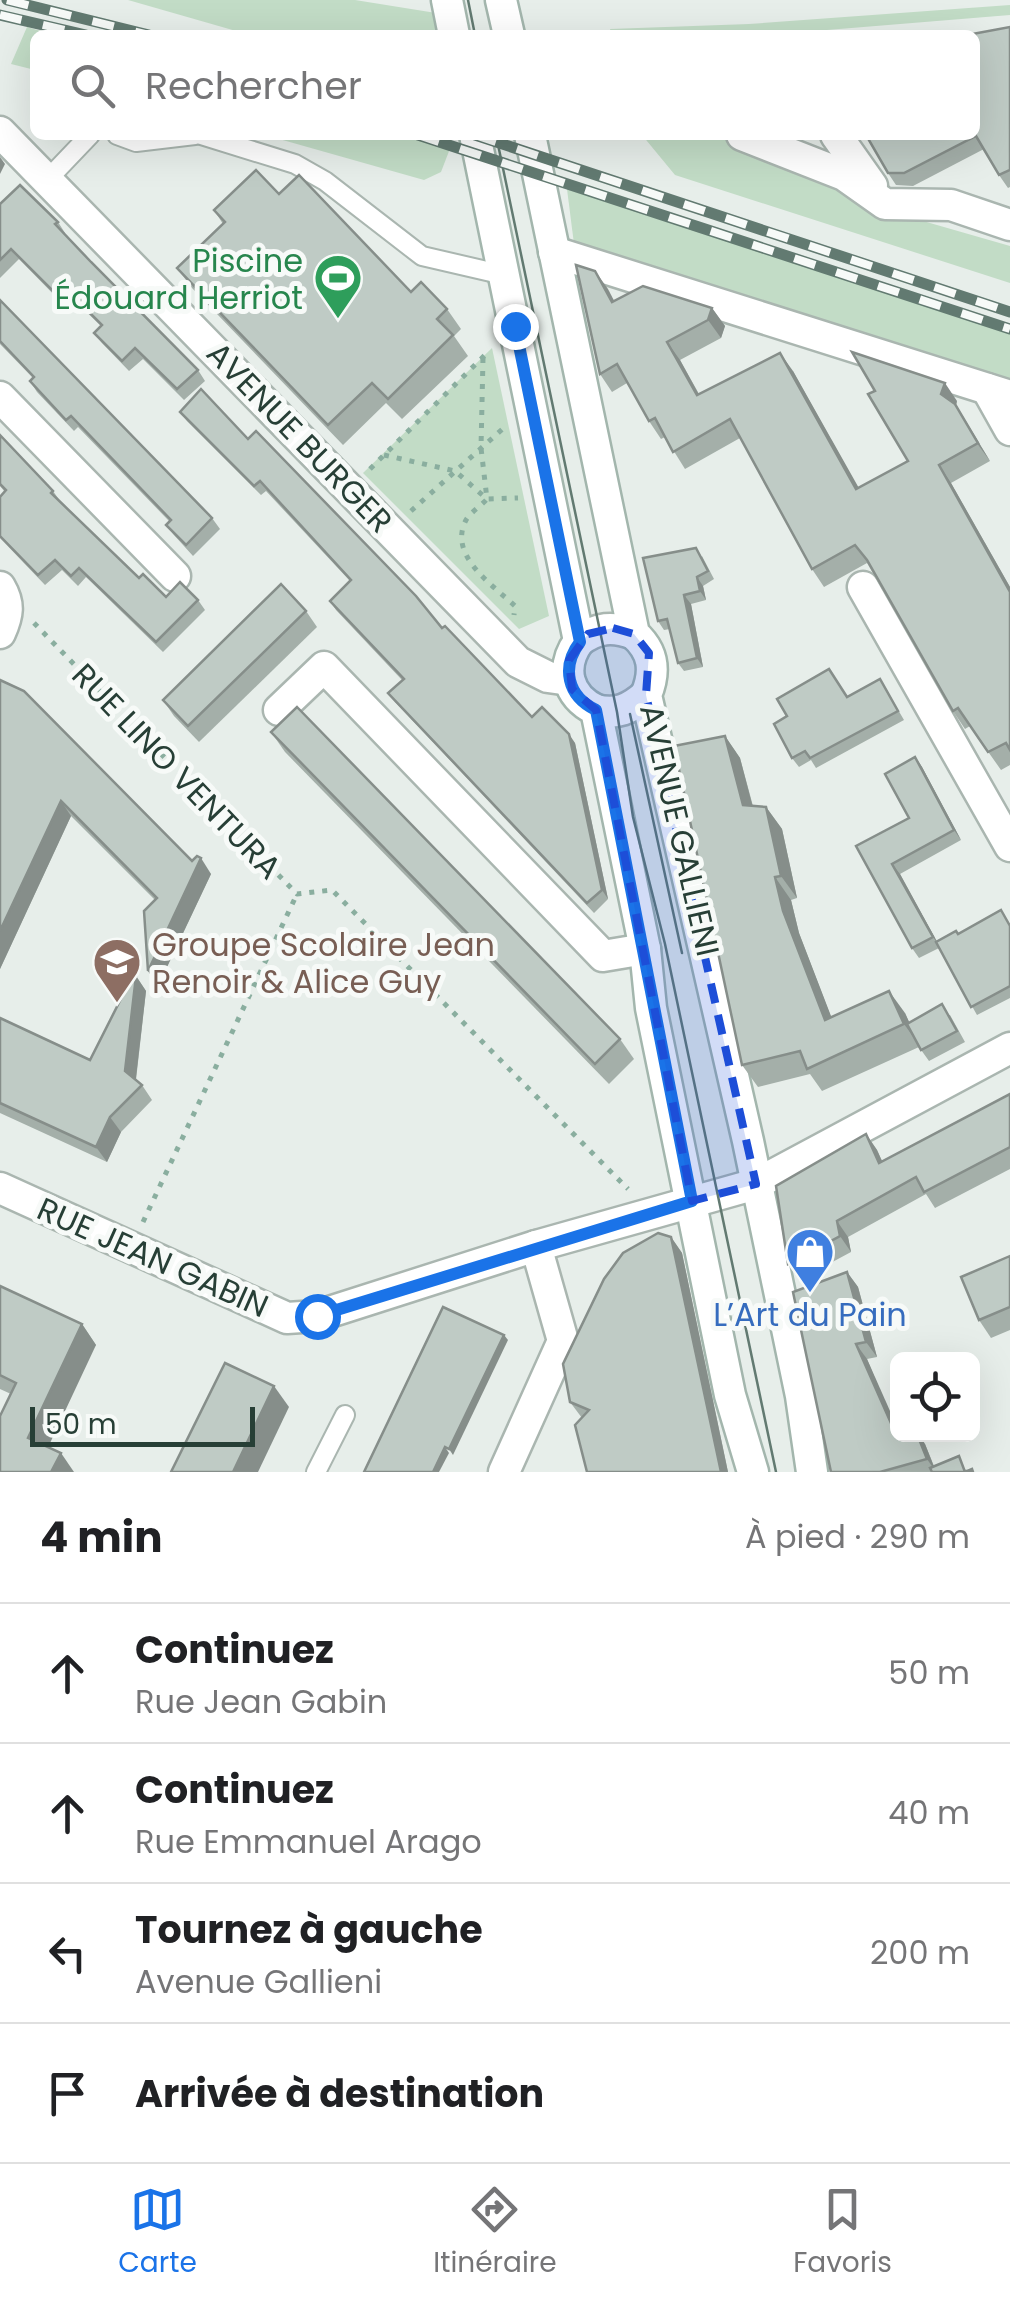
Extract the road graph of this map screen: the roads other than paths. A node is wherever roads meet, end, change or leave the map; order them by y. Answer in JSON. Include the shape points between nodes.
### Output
{"nodes":[{"id":1,"x":447,"y":0,"type":"edge"},
{"id":2,"x":501,"y":0,"type":"edge"},
{"id":3,"x":453,"y":30,"type":"edge"},
{"id":4,"x":508,"y":30,"type":"edge"},
{"id":5,"x":0,"y":132,"type":"edge"},
{"id":6,"x":85,"y":140,"type":"edge"},
{"id":7,"x":215,"y":140,"type":"edge"},
{"id":8,"x":476,"y":140,"type":"edge"},
{"id":9,"x":531,"y":140,"type":"edge"},
{"id":10,"x":755,"y":140,"type":"edge"},
{"id":11,"x":840,"y":140,"type":"edge"},
{"id":12,"x":48,"y":179,"type":"junction"},
{"id":13,"x":885,"y":204,"type":"junction"},
{"id":14,"x":1010,"y":224,"type":"edge"},
{"id":15,"x":554,"y":252,"type":"junction"},
{"id":16,"x":504,"y":276,"type":"junction"},
{"id":17,"x":998,"y":393,"type":"edge"},
{"id":18,"x":0,"y":397,"type":"edge"},
{"id":19,"x":1010,"y":430,"type":"edge"},
{"id":20,"x":175,"y":576,"type":"dead end"},
{"id":21,"x":863,"y":587,"type":"dead end"},
{"id":22,"x":12,"y":602,"type":"edge"},
{"id":23,"x":0,"y":633,"type":"edge"},
{"id":24,"x":634,"y":634,"type":"junction"},
{"id":25,"x":580,"y":642,"type":"junction"},
{"id":26,"x":569,"y":680,"type":"junction"},
{"id":27,"x":646,"y":694,"type":"junction"},
{"id":28,"x":279,"y":710,"type":"dead end"},
{"id":29,"x":596,"y":710,"type":"junction"},
{"id":30,"x":1010,"y":846,"type":"edge"},
{"id":31,"x":644,"y":949,"type":"junction"},
{"id":32,"x":1010,"y":1048,"type":"edge"},
{"id":33,"x":756,"y":1184,"type":"junction"},
{"id":34,"x":0,"y":1188,"type":"edge"},
{"id":35,"x":692,"y":1201,"type":"junction"},
{"id":36,"x":536,"y":1246,"type":"junction"},
{"id":37,"x":346,"y":1415,"type":"dead end"},
{"id":38,"x":316,"y":1472,"type":"edge"},
{"id":39,"x":504,"y":1472,"type":"edge"},
{"id":40,"x":754,"y":1472,"type":"edge"},
{"id":41,"x":812,"y":1472,"type":"edge"}],
"edges":[{"from":1,"to":3,"type":"street"},
{"from":2,"to":4,"type":"street"},
{"from":5,"to":12,"type":"street","name":"AVENUE BURGER"},
{"from":6,"to":12,"type":"lane"},
{"from":7,"to":16,"type":"lane","via":[[295,164],[422,256]]},
{"from":8,"to":16,"type":"street"},
{"from":9,"to":15,"type":"street","name":"AVENUE GALLIENI"},
{"from":10,"to":13,"type":"street","via":[[844,175]]},
{"from":11,"to":13,"type":"street"},
{"from":12,"to":26,"type":"street","name":"AVENUE BURGER","via":[[518,662]]},
{"from":13,"to":14,"type":"street","via":[[951,205]]},
{"from":15,"to":17,"type":"street"},
{"from":15,"to":24,"type":"street","name":"AVENUE GALLIENI"},
{"from":16,"to":25,"type":"street"},
{"from":17,"to":19,"type":"street"},
{"from":18,"to":20,"type":"street"},
{"from":21,"to":30,"type":"street"},
{"from":22,"to":23,"type":"street"},
{"from":24,"to":25,"type":"street","via":[[598,629]]},
{"from":24,"to":27,"type":"street","name":"AVENUE GALLIENI","via":[[652,662]]},
{"from":25,"to":26,"type":"street","via":[[569,660]]},
{"from":26,"to":29,"type":"street","name":"AVENUE GALLIENI","via":[[577,697]]},
{"from":27,"to":29,"type":"street","via":[[617,712]]},
{"from":27,"to":33,"type":"street","name":"AVENUE GALLIENI"},
{"from":28,"to":31,"type":"street","via":[[324,667],[603,956]]},
{"from":29,"to":31,"type":"street","name":"AVENUE GALLIENI"},
{"from":31,"to":35,"type":"street","name":"AVENUE GALLIENI"},
{"from":32,"to":33,"type":"street","name":"RUE JEAN GABIN"},
{"from":33,"to":35,"type":"street","name":"RUE JEAN GABIN"},
{"from":33,"to":41,"type":"street","name":"AVENUE GALLIENI"},
{"from":34,"to":36,"type":"street","name":"RUE JEAN GABIN","via":[[288,1318],[317,1316]]},
{"from":35,"to":36,"type":"street","name":"RUE JEAN GABIN"},
{"from":35,"to":40,"type":"street","name":"AVENUE GALLIENI","via":[[730,1395]]},
{"from":36,"to":39,"type":"street","via":[[563,1341]]},
{"from":37,"to":38,"type":"lane"}]}
